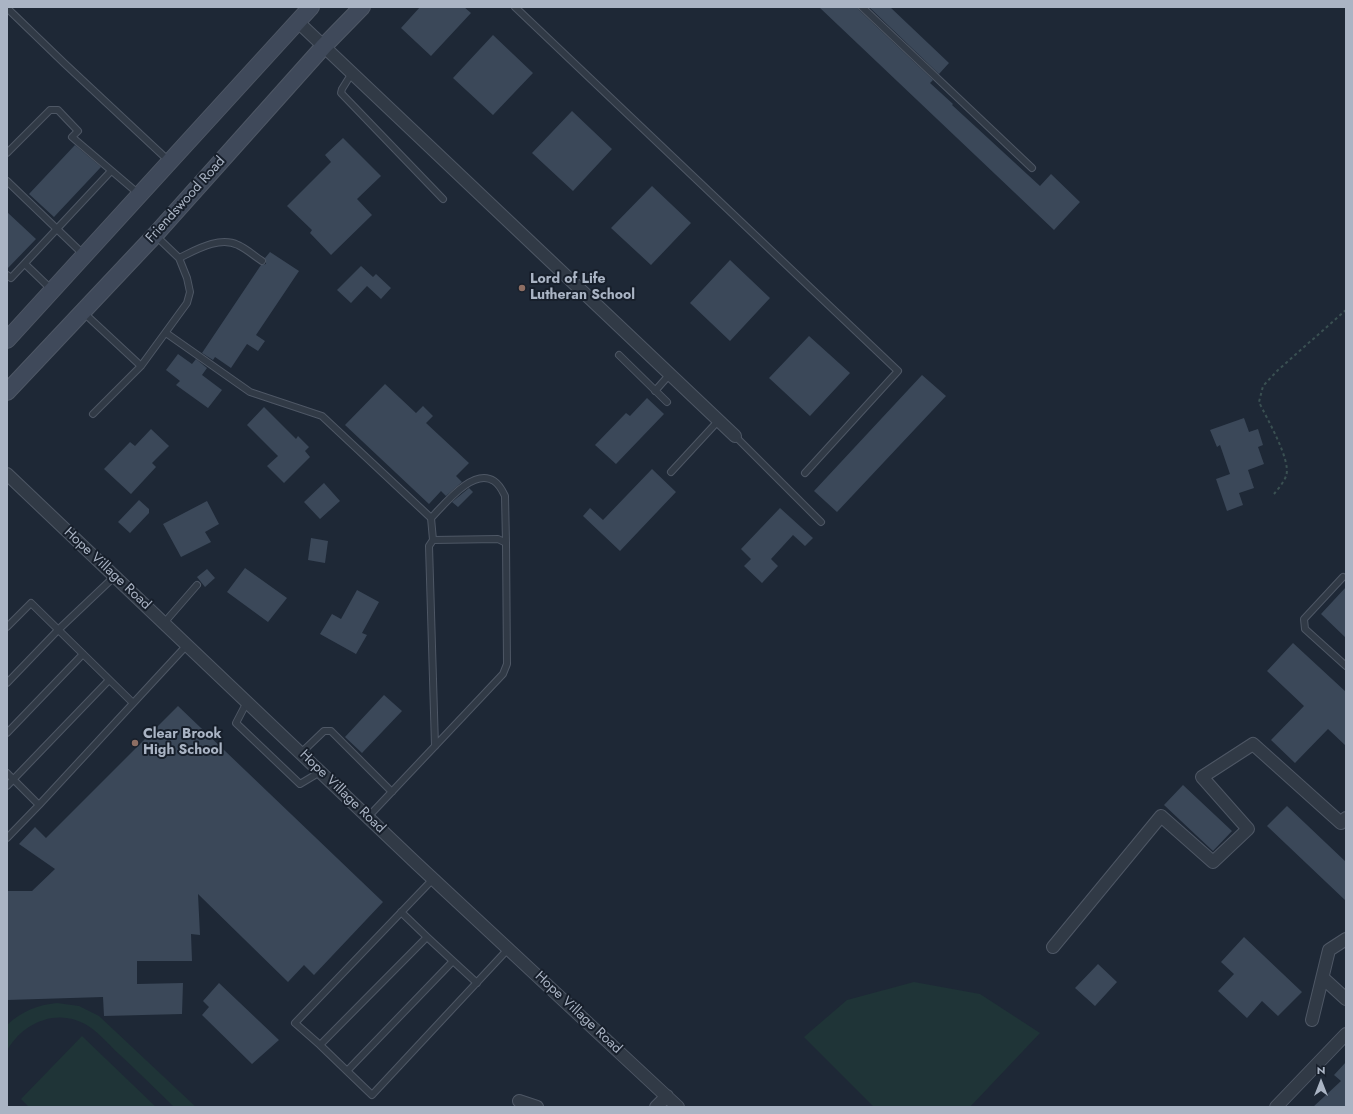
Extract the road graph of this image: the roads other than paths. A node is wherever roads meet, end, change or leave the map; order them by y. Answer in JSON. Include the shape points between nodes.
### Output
{"nodes":[{"id":1,"x":311,"y":7,"type":"edge"},
{"id":2,"x":362,"y":7,"type":"edge"},
{"id":3,"x":515,"y":7,"type":"edge"},
{"id":4,"x":862,"y":7,"type":"edge"},
{"id":5,"x":7,"y":8,"type":"edge"},
{"id":6,"x":297,"y":21,"type":"junction"},
{"id":7,"x":324,"y":46,"type":"junction"},
{"id":8,"x":352,"y":72,"type":"junction"},
{"id":9,"x":7,"y":153,"type":"edge"},
{"id":10,"x":170,"y":162,"type":"junction"},
{"id":11,"x":1032,"y":168,"type":"dead end"},
{"id":12,"x":112,"y":171,"type":"junction"},
{"id":13,"x":7,"y":182,"type":"edge"},
{"id":14,"x":140,"y":195,"type":"junction"},
{"id":15,"x":443,"y":199,"type":"dead end"},
{"id":16,"x":57,"y":229,"type":"junction"},
{"id":17,"x":155,"y":235,"type":"junction"},
{"id":18,"x":84,"y":255,"type":"junction"},
{"id":19,"x":179,"y":258,"type":"junction"},
{"id":20,"x":262,"y":261,"type":"dead end"},
{"id":21,"x":25,"y":264,"type":"junction"},
{"id":22,"x":7,"y":275,"type":"edge"},
{"id":23,"x":52,"y":290,"type":"junction"},
{"id":24,"x":83,"y":311,"type":"junction"},
{"id":25,"x":166,"y":333,"type":"junction"},
{"id":26,"x":7,"y":340,"type":"edge"},
{"id":27,"x":619,"y":355,"type":"dead end"},
{"id":28,"x":141,"y":366,"type":"junction"},
{"id":29,"x":670,"y":374,"type":"junction"},
{"id":30,"x":655,"y":390,"type":"junction"},
{"id":31,"x":7,"y":392,"type":"edge"},
{"id":32,"x":667,"y":402,"type":"dead end"},
{"id":33,"x":93,"y":414,"type":"dead end"},
{"id":34,"x":719,"y":420,"type":"junction"},
{"id":35,"x":735,"y":436,"type":"joint"},
{"id":36,"x":671,"y":472,"type":"dead end"},
{"id":37,"x":805,"y":473,"type":"dead end"},
{"id":38,"x":7,"y":474,"type":"edge"},
{"id":39,"x":431,"y":518,"type":"junction"},
{"id":40,"x":821,"y":522,"type":"dead end"},
{"id":41,"x":433,"y":540,"type":"junction"},
{"id":42,"x":506,"y":542,"type":"junction"},
{"id":43,"x":115,"y":576,"type":"junction"},
{"id":44,"x":1343,"y":577,"type":"dead end"},
{"id":45,"x":197,"y":585,"type":"dead end"},
{"id":46,"x":164,"y":623,"type":"junction"},
{"id":47,"x":7,"y":627,"type":"edge"},
{"id":48,"x":58,"y":630,"type":"junction"},
{"id":49,"x":186,"y":645,"type":"junction"},
{"id":50,"x":83,"y":654,"type":"junction"},
{"id":51,"x":1346,"y":666,"type":"edge"},
{"id":52,"x":109,"y":680,"type":"junction"},
{"id":53,"x":7,"y":683,"type":"edge"},
{"id":54,"x":247,"y":702,"type":"junction"},
{"id":55,"x":133,"y":703,"type":"junction"},
{"id":56,"x":7,"y":733,"type":"edge"},
{"id":57,"x":435,"y":746,"type":"junction"},
{"id":58,"x":301,"y":753,"type":"junction"},
{"id":59,"x":320,"y":772,"type":"junction"},
{"id":60,"x":7,"y":773,"type":"edge"},
{"id":61,"x":14,"y":779,"type":"junction"},
{"id":62,"x":7,"y":786,"type":"edge"},
{"id":63,"x":392,"y":792,"type":"junction"},
{"id":64,"x":39,"y":805,"type":"junction"},
{"id":65,"x":368,"y":817,"type":"junction"},
{"id":66,"x":1346,"y":818,"type":"edge"},
{"id":67,"x":7,"y":838,"type":"edge"},
{"id":68,"x":433,"y":879,"type":"junction"},
{"id":69,"x":401,"y":912,"type":"junction"},
{"id":70,"x":427,"y":937,"type":"junction"},
{"id":71,"x":1346,"y":940,"type":"edge"},
{"id":72,"x":1053,"y":947,"type":"dead end"},
{"id":73,"x":509,"y":948,"type":"junction"},
{"id":74,"x":453,"y":961,"type":"junction"},
{"id":75,"x":1323,"y":978,"type":"junction"},
{"id":76,"x":477,"y":983,"type":"junction"},
{"id":77,"x":1346,"y":999,"type":"edge"},
{"id":78,"x":1312,"y":1020,"type":"dead end"},
{"id":79,"x":1346,"y":1034,"type":"edge"},
{"id":80,"x":320,"y":1045,"type":"junction"},
{"id":81,"x":347,"y":1071,"type":"junction"},
{"id":82,"x":667,"y":1096,"type":"junction"},
{"id":83,"x":519,"y":1101,"type":"dead end"},
{"id":84,"x":537,"y":1107,"type":"edge"},
{"id":85,"x":656,"y":1107,"type":"edge"},
{"id":86,"x":678,"y":1107,"type":"edge"},
{"id":87,"x":1276,"y":1107,"type":"edge"}],
"edges":[{"from":1,"to":6,"type":"main road"},
{"from":2,"to":7,"type":"main road","name":"Friendswood Road"},
{"from":3,"to":37,"type":"lane","via":[[898,371]]},
{"from":4,"to":11,"type":"lane"},
{"from":5,"to":10,"type":"lane"},
{"from":6,"to":7,"type":"street"},
{"from":6,"to":10,"type":"main road"},
{"from":7,"to":8,"type":"street"},
{"from":7,"to":17,"type":"main road","name":"Friendswood Road"},
{"from":8,"to":15,"type":"lane","via":[[341,93]]},
{"from":8,"to":29,"type":"street"},
{"from":9,"to":12,"type":"lane","via":[[50,110],[58,110],[78,131],[72,137]]},
{"from":10,"to":14,"type":"main road"},
{"from":12,"to":14,"type":"lane"},
{"from":12,"to":16,"type":"lane"},
{"from":13,"to":16,"type":"lane"},
{"from":14,"to":18,"type":"main road"},
{"from":16,"to":18,"type":"lane"},
{"from":16,"to":21,"type":"lane"},
{"from":17,"to":19,"type":"lane"},
{"from":17,"to":24,"type":"main road","name":"Friendswood Road"},
{"from":18,"to":23,"type":"main road"},
{"from":19,"to":20,"type":"lane","via":[[209,244],[225,243],[238,245]]},
{"from":19,"to":25,"type":"lane","via":[[190,292],[187,303]]},
{"from":21,"to":22,"type":"lane","via":[[11,278]]},
{"from":21,"to":23,"type":"lane"},
{"from":23,"to":26,"type":"main road"},
{"from":24,"to":28,"type":"lane"},
{"from":24,"to":31,"type":"main road","name":"Friendswood Road"},
{"from":25,"to":28,"type":"lane"},
{"from":25,"to":39,"type":"lane","via":[[250,392],[322,416]]},
{"from":27,"to":30,"type":"lane"},
{"from":28,"to":33,"type":"lane"},
{"from":29,"to":30,"type":"lane"},
{"from":29,"to":34,"type":"street"},
{"from":30,"to":32,"type":"lane"},
{"from":34,"to":35,"type":"street"},
{"from":34,"to":36,"type":"lane"},
{"from":35,"to":40,"type":"lane"},
{"from":38,"to":43,"type":"street","name":"Hope Village Road"},
{"from":39,"to":41,"type":"lane"},
{"from":39,"to":42,"type":"lane","via":[[466,484],[482,477],[490,479],[502,489],[505,496]]},
{"from":41,"to":42,"type":"lane","via":[[498,539]]},
{"from":41,"to":57,"type":"lane","via":[[429,546]]},
{"from":42,"to":57,"type":"lane","via":[[507,664],[503,674]]},
{"from":43,"to":46,"type":"street","name":"Hope Village Road"},
{"from":43,"to":48,"type":"lane"},
{"from":44,"to":51,"type":"lane","via":[[1304,620],[1305,629]]},
{"from":45,"to":46,"type":"lane"},
{"from":46,"to":49,"type":"street","name":"Hope Village Road"},
{"from":47,"to":48,"type":"lane","via":[[30,603]]},
{"from":48,"to":50,"type":"lane"},
{"from":48,"to":53,"type":"lane"},
{"from":49,"to":54,"type":"street","name":"Hope Village Road"},
{"from":49,"to":55,"type":"lane"},
{"from":50,"to":52,"type":"lane"},
{"from":50,"to":56,"type":"lane"},
{"from":52,"to":55,"type":"lane"},
{"from":52,"to":61,"type":"lane"},
{"from":54,"to":58,"type":"street","name":"Hope Village Road"},
{"from":54,"to":59,"type":"lane","via":[[236,723],[289,774],[300,784]]},
{"from":55,"to":64,"type":"lane"},
{"from":57,"to":63,"type":"lane"},
{"from":58,"to":59,"type":"street","name":"Hope Village Road"},
{"from":58,"to":63,"type":"lane","via":[[324,731],[330,731]]},
{"from":59,"to":65,"type":"street","name":"Hope Village Road"},
{"from":60,"to":61,"type":"lane"},
{"from":61,"to":62,"type":"lane"},
{"from":61,"to":64,"type":"lane"},
{"from":63,"to":65,"type":"lane"},
{"from":64,"to":67,"type":"lane"},
{"from":65,"to":68,"type":"street","name":"Hope Village Road"},
{"from":66,"to":72,"type":"street","via":[[1341,823],[1253,744],[1202,778],[1248,829],[1214,862],[1162,816]]},
{"from":68,"to":69,"type":"lane"},
{"from":68,"to":73,"type":"street","name":"Hope Village Road"},
{"from":69,"to":70,"type":"lane"},
{"from":69,"to":80,"type":"lane","via":[[295,1023]]},
{"from":70,"to":74,"type":"lane"},
{"from":70,"to":80,"type":"lane"},
{"from":71,"to":75,"type":"street","via":[[1329,950]]},
{"from":73,"to":76,"type":"lane"},
{"from":73,"to":82,"type":"street","name":"Hope Village Road"},
{"from":74,"to":76,"type":"lane"},
{"from":74,"to":81,"type":"lane"},
{"from":75,"to":77,"type":"street"},
{"from":75,"to":78,"type":"street"},
{"from":76,"to":81,"type":"lane","via":[[372,1095]]},
{"from":79,"to":87,"type":"street"},
{"from":80,"to":81,"type":"lane"},
{"from":82,"to":85,"type":"street"},
{"from":82,"to":86,"type":"street","name":"Hope Village Road"},
{"from":83,"to":84,"type":"street"}]}
